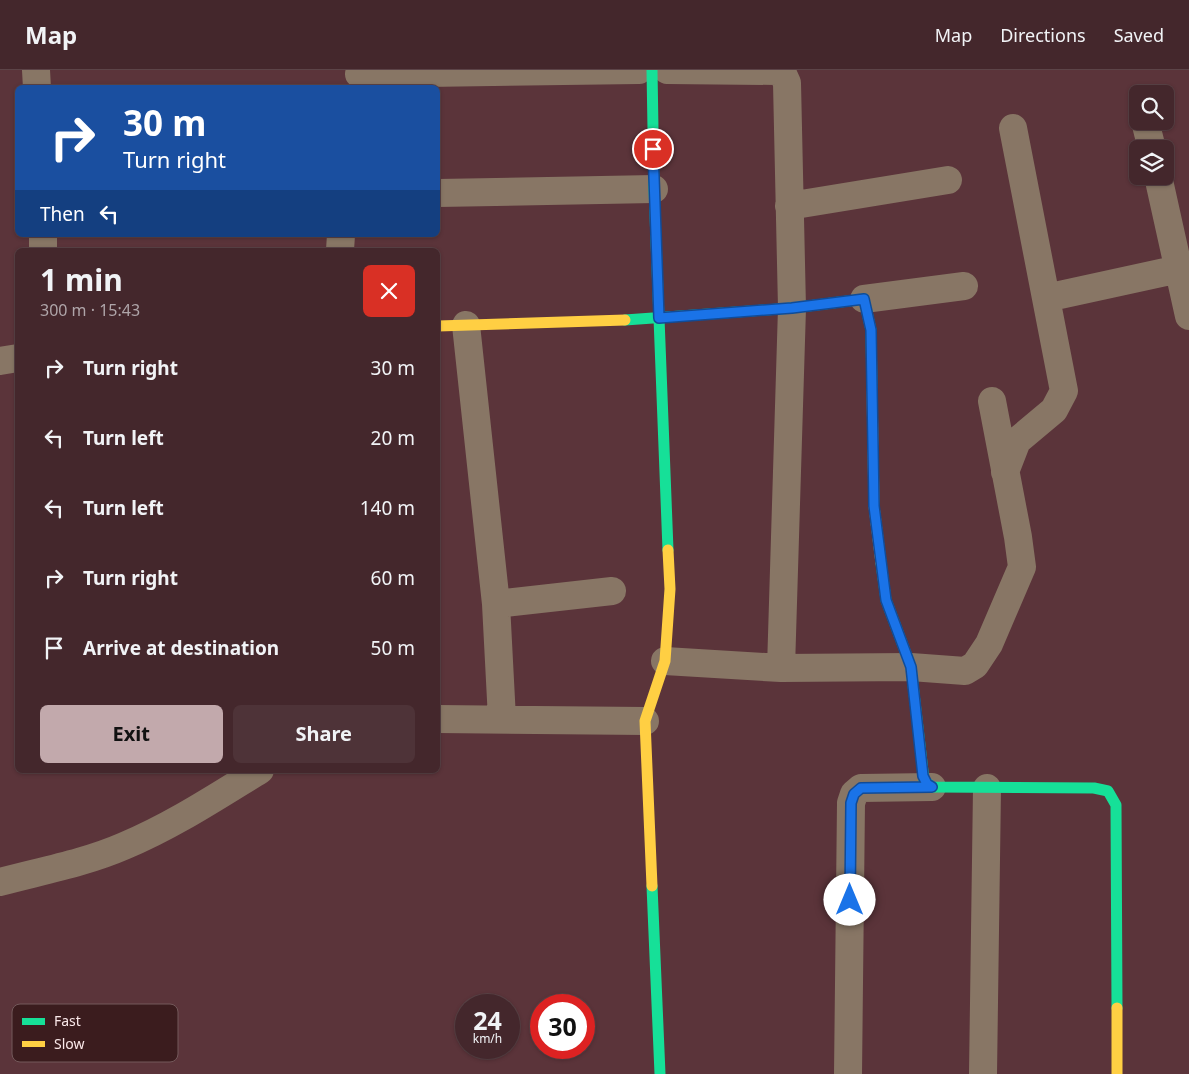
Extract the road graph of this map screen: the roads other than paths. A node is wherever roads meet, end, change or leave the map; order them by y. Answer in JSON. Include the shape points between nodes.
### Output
{"nodes":[{"id":1,"x":36,"y":70,"type":"edge"},
{"id":2,"x":639,"y":70,"type":"edge"},
{"id":3,"x":652,"y":70,"type":"edge"},
{"id":4,"x":667,"y":70,"type":"edge"},
{"id":5,"x":359,"y":77,"type":"edge"},
{"id":6,"x":37,"y":85,"type":"edge"},
{"id":7,"x":1013,"y":128,"type":"dead end"},
{"id":8,"x":948,"y":180,"type":"dead end"},
{"id":9,"x":1160,"y":185,"type":"edge"},
{"id":10,"x":654,"y":189,"type":"junction"},
{"id":11,"x":440,"y":193,"type":"edge"},
{"id":12,"x":790,"y":206,"type":"junction"},
{"id":13,"x":1179,"y":269,"type":"junction"},
{"id":14,"x":964,"y":286,"type":"dead end"},
{"id":15,"x":1046,"y":298,"type":"junction"},
{"id":16,"x":864,"y":299,"type":"junction"},
{"id":17,"x":792,"y":308,"type":"junction"},
{"id":18,"x":1189,"y":316,"type":"edge"},
{"id":19,"x":659,"y":318,"type":"junction"},
{"id":20,"x":466,"y":325,"type":"junction"},
{"id":21,"x":440,"y":326,"type":"edge"},
{"id":22,"x":15,"y":358,"type":"edge"},
{"id":23,"x":0,"y":361,"type":"edge"},
{"id":24,"x":992,"y":401,"type":"dead end"},
{"id":25,"x":1005,"y":472,"type":"junction"},
{"id":26,"x":612,"y":592,"type":"dead end"},
{"id":27,"x":496,"y":604,"type":"junction"},
{"id":28,"x":665,"y":661,"type":"junction"},
{"id":29,"x":911,"y":667,"type":"junction"},
{"id":30,"x":781,"y":668,"type":"junction"},
{"id":31,"x":440,"y":719,"type":"edge"},
{"id":32,"x":502,"y":719,"type":"junction"},
{"id":33,"x":645,"y":721,"type":"junction"},
{"id":34,"x":255,"y":773,"type":"edge"},
{"id":35,"x":932,"y":787,"type":"junction"},
{"id":36,"x":986,"y":788,"type":"junction"},
{"id":37,"x":0,"y":882,"type":"edge"},
{"id":38,"x":660,"y":1074,"type":"edge"},
{"id":39,"x":848,"y":1074,"type":"edge"},
{"id":40,"x":983,"y":1074,"type":"edge"},
{"id":41,"x":1117,"y":1074,"type":"edge"}],
"edges":[{"from":1,"to":6,"type":"street"},
{"from":2,"to":5,"type":"street"},
{"from":3,"to":10,"type":"street"},
{"from":4,"to":12,"type":"street","via":[[777,71],[782,74],[787,83]]},
{"from":7,"to":15,"type":"street"},
{"from":8,"to":12,"type":"street"},
{"from":9,"to":13,"type":"street"},
{"from":10,"to":11,"type":"street"},
{"from":10,"to":19,"type":"street"},
{"from":12,"to":17,"type":"street"},
{"from":13,"to":15,"type":"street"},
{"from":13,"to":18,"type":"street"},
{"from":14,"to":16,"type":"street"},
{"from":15,"to":25,"type":"street","via":[[1064,392],[1054,410],[1018,441]]},
{"from":16,"to":17,"type":"street"},
{"from":16,"to":29,"type":"street","via":[[871,330],[874,506],[886,600]]},
{"from":17,"to":19,"type":"street"},
{"from":17,"to":30,"type":"street"},
{"from":19,"to":20,"type":"street"},
{"from":19,"to":28,"type":"street","via":[[670,589]]},
{"from":20,"to":21,"type":"street"},
{"from":20,"to":27,"type":"street"},
{"from":22,"to":23,"type":"street"},
{"from":24,"to":25,"type":"street"},
{"from":25,"to":29,"type":"street","via":[[1022,567],[989,644],[975,665],[965,671]]},
{"from":26,"to":27,"type":"street"},
{"from":27,"to":32,"type":"street"},
{"from":28,"to":30,"type":"street"},
{"from":28,"to":33,"type":"street"},
{"from":29,"to":30,"type":"street"},
{"from":29,"to":35,"type":"street","via":[[923,776]]},
{"from":31,"to":32,"type":"street"},
{"from":32,"to":33,"type":"street"},
{"from":33,"to":38,"type":"street"},
{"from":34,"to":37,"type":"street","via":[[171,824],[125,846]]},
{"from":35,"to":36,"type":"street"},
{"from":35,"to":39,"type":"street","via":[[861,788],[851,803]]},
{"from":36,"to":40,"type":"street"},
{"from":36,"to":41,"type":"street","via":[[1094,788],[1108,791],[1116,805]]}]}
